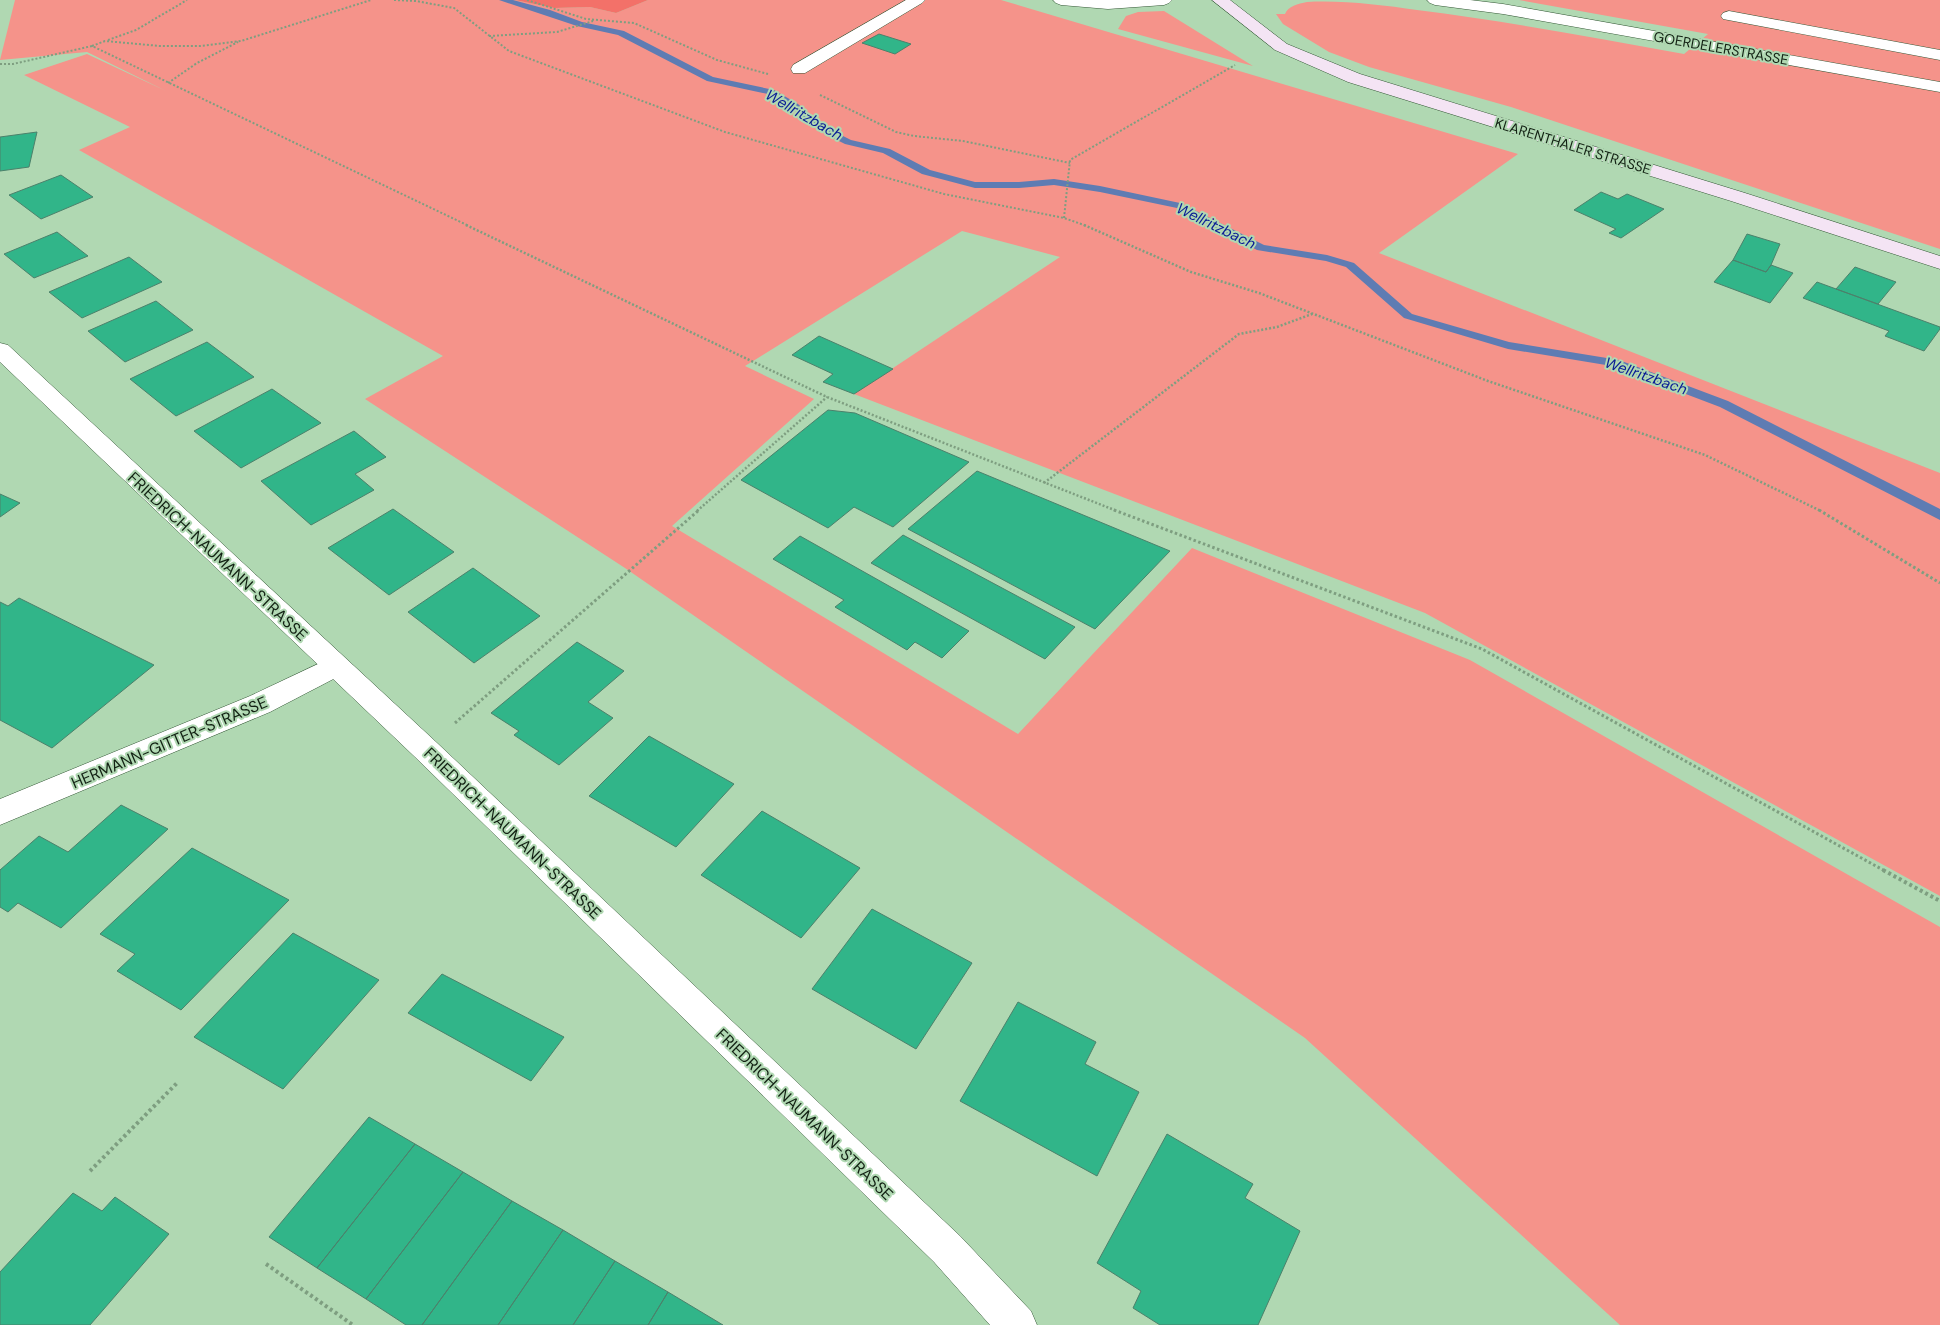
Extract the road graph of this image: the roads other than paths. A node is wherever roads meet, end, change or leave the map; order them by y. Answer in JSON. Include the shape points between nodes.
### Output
{"nodes":[{"id":1,"x":917,"y":0,"type":"edge"},
{"id":2,"x":1062,"y":0,"type":"edge"},
{"id":3,"x":1164,"y":0,"type":"edge"},
{"id":4,"x":1220,"y":0,"type":"edge"},
{"id":5,"x":1435,"y":0,"type":"edge"},
{"id":6,"x":1466,"y":0,"type":"edge"},
{"id":7,"x":1503,"y":9,"type":"junction"},
{"id":8,"x":1730,"y":16,"type":"dead end"},
{"id":9,"x":1940,"y":55,"type":"edge"},
{"id":10,"x":799,"y":69,"type":"dead end"},
{"id":11,"x":1940,"y":87,"type":"edge"},
{"id":12,"x":1939,"y":262,"type":"edge"},
{"id":13,"x":0,"y":350,"type":"edge"},
{"id":14,"x":335,"y":666,"type":"junction"},
{"id":15,"x":0,"y":812,"type":"edge"},
{"id":16,"x":1018,"y":1325,"type":"edge"}],
"edges":[{"from":1,"to":10,"type":"street"},
{"from":2,"to":3,"type":"street","via":[[1108,4]]},
{"from":4,"to":12,"type":"main road","name":"KLARENTHALER STRASSE","via":[[1281,46],[1354,78],[1738,196]]},
{"from":5,"to":7,"type":"street","name":"GOERDELERSTRASSE"},
{"from":6,"to":7,"type":"street","name":"GOERDELERSTRASSE"},
{"from":7,"to":11,"type":"street","name":"GOERDELERSTRASSE"},
{"from":8,"to":9,"type":"street"},
{"from":13,"to":14,"type":"street","name":"FRIEDRICH-NAUMANN-STRASSE"},
{"from":14,"to":15,"type":"street","name":"HERMANN-GITTER-STRASSE","via":[[260,704]]},
{"from":14,"to":16,"type":"street","name":"FRIEDRICH-NAUMANN-STRASSE","via":[[426,749],[947,1249]]}]}
